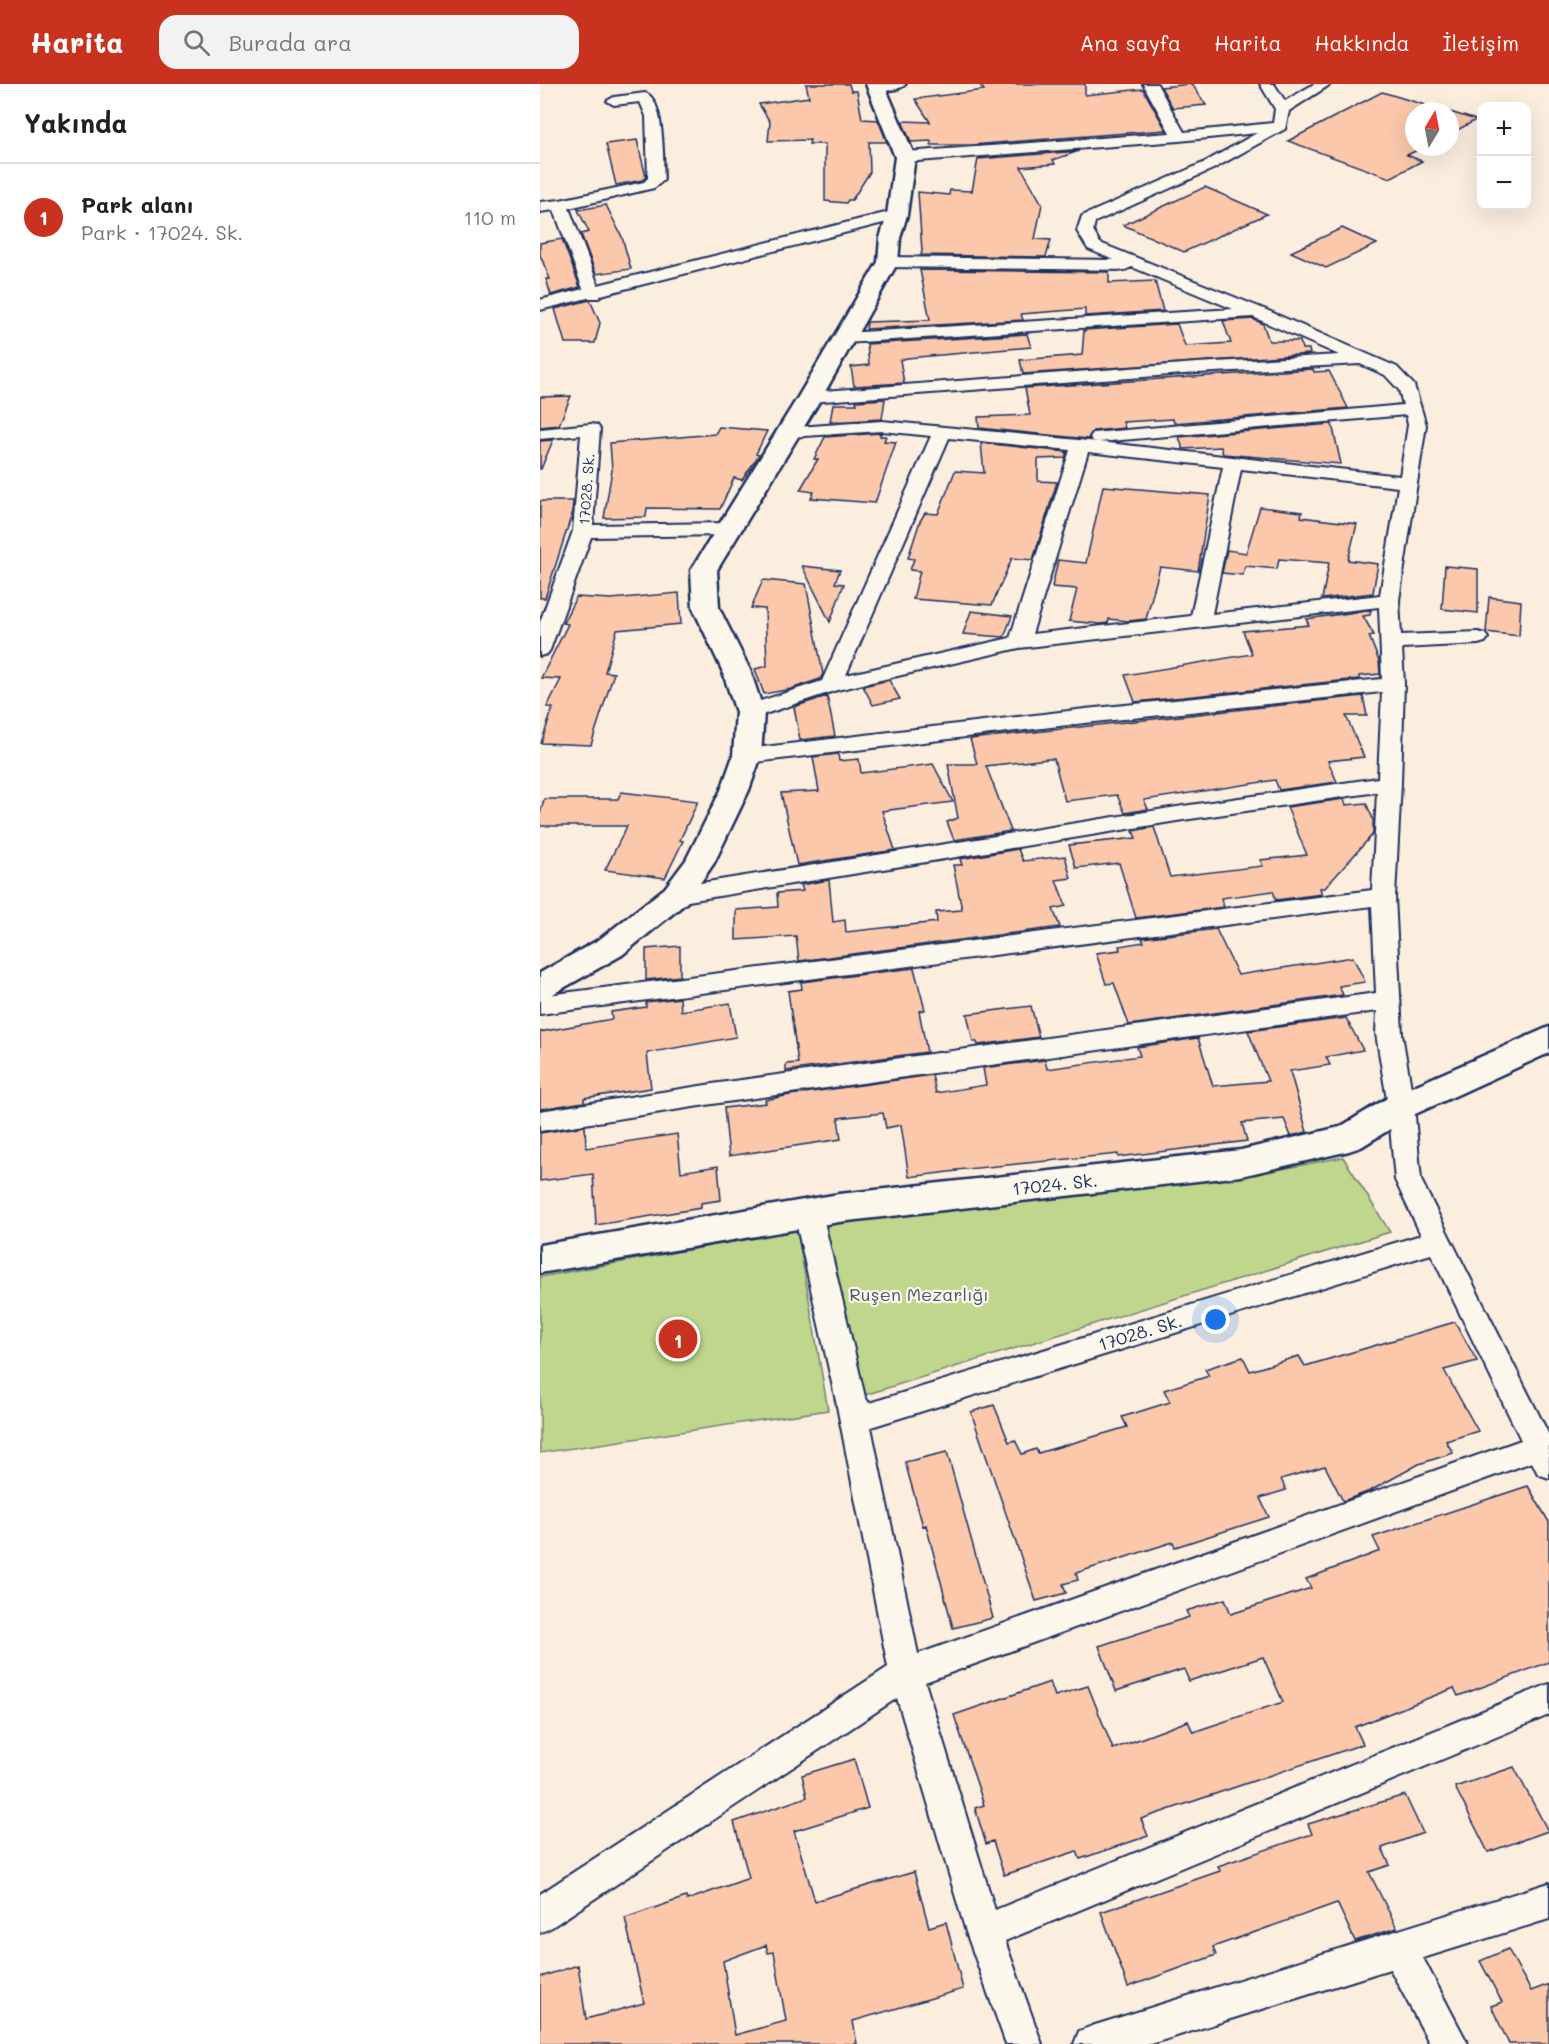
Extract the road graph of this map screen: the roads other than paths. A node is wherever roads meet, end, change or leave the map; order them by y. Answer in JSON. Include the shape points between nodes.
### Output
{"nodes":[{"id":1,"x":1150,"y":84,"type":"edge"},
{"id":2,"x":1267,"y":84,"type":"edge"},
{"id":3,"x":1324,"y":84,"type":"edge"},
{"id":4,"x":883,"y":85,"type":"edge"},
{"id":5,"x":614,"y":101,"type":"dead end"},
{"id":6,"x":1281,"y":118,"type":"junction"},
{"id":7,"x":1179,"y":137,"type":"junction"},
{"id":8,"x":905,"y":157,"type":"junction"},
{"id":9,"x":560,"y":205,"type":"junction"},
{"id":10,"x":540,"y":207,"type":"edge"},
{"id":11,"x":897,"y":215,"type":"junction"},
{"id":12,"x":888,"y":262,"type":"junction"},
{"id":13,"x":1137,"y":265,"type":"junction"},
{"id":14,"x":593,"y":294,"type":"junction"},
{"id":15,"x":540,"y":305,"type":"edge"},
{"id":16,"x":1258,"y":313,"type":"junction"},
{"id":17,"x":845,"y":338,"type":"junction"},
{"id":18,"x":1363,"y":359,"type":"junction"},
{"id":19,"x":810,"y":397,"type":"junction"},
{"id":20,"x":1414,"y":410,"type":"junction"},
{"id":21,"x":789,"y":432,"type":"junction"},
{"id":22,"x":942,"y":432,"type":"junction"},
{"id":23,"x":540,"y":434,"type":"edge"},
{"id":24,"x":1045,"y":442,"type":"junction"},
{"id":25,"x":1081,"y":446,"type":"junction"},
{"id":26,"x":1233,"y":463,"type":"junction"},
{"id":27,"x":1407,"y":482,"type":"junction"},
{"id":28,"x":727,"y":529,"type":"junction"},
{"id":29,"x":583,"y":531,"type":"junction"},
{"id":30,"x":1389,"y":600,"type":"junction"},
{"id":31,"x":1200,"y":621,"type":"junction"},
{"id":32,"x":1478,"y":638,"type":"dead end"},
{"id":33,"x":1019,"y":642,"type":"junction"},
{"id":34,"x":1392,"y":642,"type":"junction"},
{"id":35,"x":540,"y":650,"type":"edge"},
{"id":36,"x":1393,"y":684,"type":"junction"},
{"id":37,"x":831,"y":685,"type":"junction"},
{"id":38,"x":750,"y":712,"type":"junction"},
{"id":39,"x":747,"y":756,"type":"junction"},
{"id":40,"x":1390,"y":783,"type":"junction"},
{"id":41,"x":676,"y":895,"type":"junction"},
{"id":42,"x":1383,"y":897,"type":"junction"},
{"id":43,"x":540,"y":987,"type":"edge"},
{"id":44,"x":1389,"y":1000,"type":"junction"},
{"id":45,"x":540,"y":1005,"type":"edge"},
{"id":46,"x":1549,"y":1040,"type":"edge"},
{"id":47,"x":1401,"y":1106,"type":"junction"},
{"id":48,"x":540,"y":1121,"type":"edge"},
{"id":49,"x":808,"y":1213,"type":"junction"},
{"id":50,"x":1436,"y":1241,"type":"junction"},
{"id":51,"x":540,"y":1259,"type":"edge"},
{"id":52,"x":851,"y":1401,"type":"junction"},
{"id":53,"x":1544,"y":1455,"type":"edge"},
{"id":54,"x":906,"y":1674,"type":"junction"},
{"id":55,"x":1549,"y":1699,"type":"edge"},
{"id":56,"x":1549,"y":1901,"type":"edge"},
{"id":57,"x":540,"y":1915,"type":"edge"},
{"id":58,"x":984,"y":1932,"type":"junction"},
{"id":59,"x":1399,"y":1949,"type":"junction"},
{"id":60,"x":1024,"y":2044,"type":"edge"},
{"id":61,"x":1092,"y":2044,"type":"edge"},
{"id":62,"x":1450,"y":2044,"type":"edge"}],
"edges":[{"from":1,"to":7,"type":"street"},
{"from":2,"to":6,"type":"street"},
{"from":3,"to":6,"type":"street"},
{"from":4,"to":8,"type":"street"},
{"from":5,"to":9,"type":"street","via":[[645,97],[653,116],[656,180],[650,185]]},
{"from":6,"to":7,"type":"street"},
{"from":6,"to":13,"type":"street","via":[[1208,166],[1088,219],[1085,231],[1094,246]]},
{"from":7,"to":8,"type":"street"},
{"from":8,"to":11,"type":"street"},
{"from":9,"to":10,"type":"street"},
{"from":9,"to":14,"type":"street"},
{"from":11,"to":12,"type":"street"},
{"from":11,"to":14,"type":"street"},
{"from":12,"to":13,"type":"street"},
{"from":12,"to":17,"type":"street"},
{"from":13,"to":16,"type":"street"},
{"from":14,"to":15,"type":"street"},
{"from":16,"to":17,"type":"street"},
{"from":16,"to":18,"type":"street"},
{"from":17,"to":19,"type":"street"},
{"from":18,"to":19,"type":"street"},
{"from":18,"to":20,"type":"street","via":[[1391,371],[1408,389]]},
{"from":19,"to":21,"type":"street"},
{"from":20,"to":24,"type":"street"},
{"from":20,"to":27,"type":"street","via":[[1417,425]]},
{"from":21,"to":22,"type":"street","via":[[882,426]]},
{"from":21,"to":28,"type":"street"},
{"from":22,"to":24,"type":"street"},
{"from":22,"to":37,"type":"street"},
{"from":23,"to":29,"type":"street","name":"17028. Sk.","via":[[591,429]]},
{"from":24,"to":25,"type":"street"},
{"from":25,"to":26,"type":"street"},
{"from":25,"to":33,"type":"street"},
{"from":26,"to":27,"type":"street"},
{"from":26,"to":31,"type":"street"},
{"from":27,"to":30,"type":"street"},
{"from":28,"to":29,"type":"street"},
{"from":28,"to":38,"type":"street","via":[[704,570],[706,608],[736,670]]},
{"from":29,"to":35,"type":"street","name":"17028. Sk."},
{"from":30,"to":31,"type":"street"},
{"from":30,"to":34,"type":"street"},
{"from":31,"to":33,"type":"street"},
{"from":32,"to":34,"type":"street"},
{"from":33,"to":37,"type":"street"},
{"from":34,"to":36,"type":"street"},
{"from":36,"to":39,"type":"street"},
{"from":36,"to":40,"type":"street"},
{"from":37,"to":38,"type":"street"},
{"from":38,"to":39,"type":"street"},
{"from":39,"to":41,"type":"street","via":[[699,863]]},
{"from":40,"to":41,"type":"street"},
{"from":40,"to":42,"type":"street"},
{"from":41,"to":43,"type":"street","via":[[611,947]]},
{"from":42,"to":44,"type":"street"},
{"from":42,"to":45,"type":"street"},
{"from":44,"to":47,"type":"street","via":[[1389,1034]]},
{"from":44,"to":48,"type":"street"},
{"from":46,"to":47,"type":"street","name":"17024. Sk."},
{"from":47,"to":49,"type":"street","name":"17024. Sk.","via":[[1349,1138],[1241,1163]]},
{"from":47,"to":50,"type":"street","via":[[1407,1180]]},
{"from":49,"to":51,"type":"street","name":"17024. Sk."},
{"from":49,"to":52,"type":"street"},
{"from":50,"to":52,"type":"street","name":"17028. Sk.","via":[[863,1417]]},
{"from":50,"to":53,"type":"street"},
{"from":52,"to":54,"type":"street"},
{"from":53,"to":54,"type":"street"},
{"from":54,"to":57,"type":"street"},
{"from":54,"to":58,"type":"street"},
{"from":55,"to":58,"type":"street"},
{"from":56,"to":59,"type":"street"},
{"from":58,"to":60,"type":"street"},
{"from":59,"to":61,"type":"street"},
{"from":59,"to":62,"type":"street"}]}
